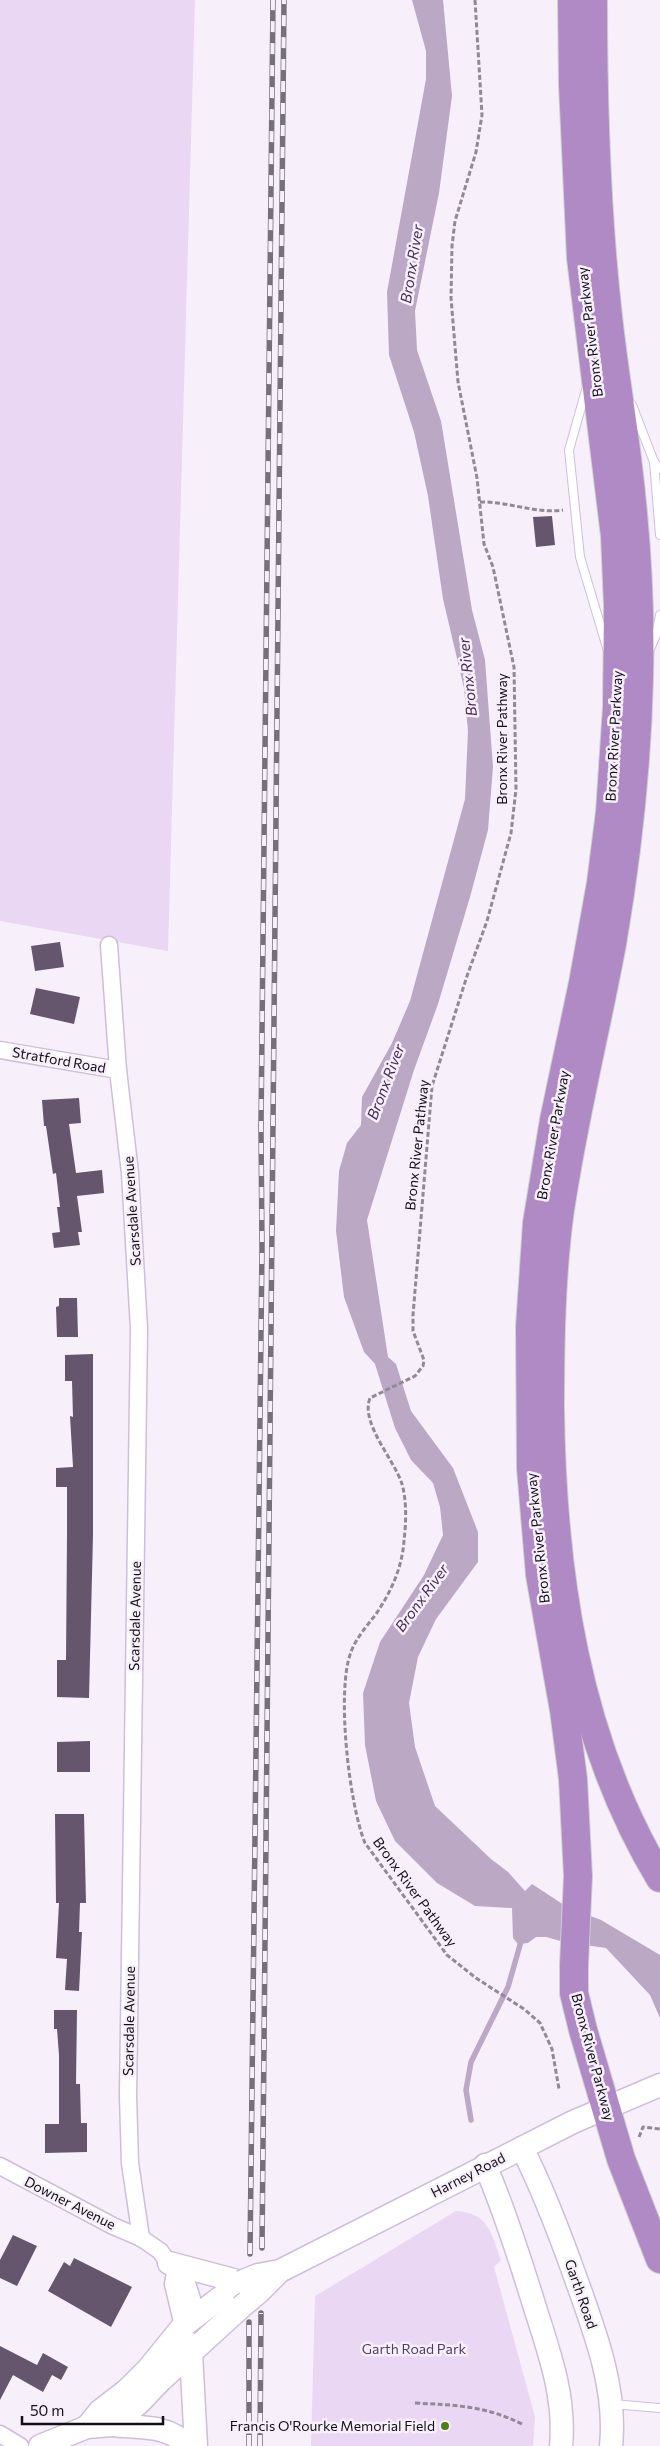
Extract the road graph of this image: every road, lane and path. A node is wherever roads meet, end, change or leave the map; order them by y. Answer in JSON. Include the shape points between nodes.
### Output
{"nodes":[{"id":1,"x":475,"y":0,"type":"edge"},
{"id":2,"x":572,"y":0,"type":"edge"},
{"id":3,"x":593,"y":0,"type":"edge"},
{"id":4,"x":603,"y":363,"type":"junction"},
{"id":5,"x":654,"y":462,"type":"junction"},
{"id":6,"x":660,"y":469,"type":"edge"},
{"id":7,"x":480,"y":502,"type":"junction"},
{"id":8,"x":575,"y":508,"type":"junction"},
{"id":9,"x":660,"y":535,"type":"edge"},
{"id":10,"x":660,"y":615,"type":"edge"},
{"id":11,"x":629,"y":675,"type":"junction"},
{"id":12,"x":109,"y":945,"type":"dead end"},
{"id":13,"x":0,"y":1050,"type":"edge"},
{"id":14,"x":118,"y":1070,"type":"junction"},
{"id":15,"x":660,"y":1878,"type":"edge"},
{"id":16,"x":660,"y":2086,"type":"edge"},
{"id":17,"x":558,"y":2088,"type":"dead end"},
{"id":18,"x":606,"y":2106,"type":"junction"},
{"id":19,"x":660,"y":2129,"type":"edge"},
{"id":20,"x":640,"y":2143,"type":"dead end"},
{"id":21,"x":522,"y":2148,"type":"junction"},
{"id":22,"x":485,"y":2165,"type":"junction"},
{"id":23,"x":0,"y":2166,"type":"edge"},
{"id":24,"x":141,"y":2238,"type":"junction"},
{"id":25,"x":660,"y":2259,"type":"edge"},
{"id":26,"x":288,"y":2267,"type":"junction"},
{"id":27,"x":172,"y":2268,"type":"junction"},
{"id":28,"x":241,"y":2282,"type":"junction"},
{"id":29,"x":190,"y":2320,"type":"junction"},
{"id":30,"x":191,"y":2353,"type":"junction"},
{"id":31,"x":416,"y":2403,"type":"dead end"},
{"id":32,"x":610,"y":2404,"type":"junction"},
{"id":33,"x":660,"y":2408,"type":"edge"},
{"id":34,"x":522,"y":2424,"type":"dead end"},
{"id":35,"x":112,"y":2425,"type":"junction"},
{"id":36,"x":87,"y":2427,"type":"junction"},
{"id":37,"x":0,"y":2434,"type":"edge"},
{"id":38,"x":20,"y":2446,"type":"edge"},
{"id":39,"x":40,"y":2446,"type":"edge"},
{"id":40,"x":188,"y":2446,"type":"edge"},
{"id":41,"x":196,"y":2446,"type":"edge"},
{"id":42,"x":561,"y":2446,"type":"edge"},
{"id":43,"x":611,"y":2446,"type":"edge"}],
"edges":[{"from":1,"to":7,"type":"path","name":"Bronx River Pathway","via":[[482,115],[476,152],[455,221],[451,298],[458,382]]},
{"from":2,"to":4,"type":"highway","name":"Bronx River Parkway","via":[[577,190],[584,294]]},
{"from":3,"to":4,"type":"highway","name":"Bronx River Parkway"},
{"from":4,"to":5,"type":"lane"},
{"from":4,"to":8,"type":"lane","via":[[569,450]]},
{"from":4,"to":11,"type":"highway","name":"Bronx River Parkway","via":[[608,467]]},
{"from":5,"to":6,"type":"lane"},
{"from":5,"to":9,"type":"lane"},
{"from":7,"to":8,"type":"path","via":[[545,512]]},
{"from":7,"to":17,"type":"path","name":"Bronx River Pathway","via":[[484,544],[493,567],[514,667],[516,789],[511,833],[487,921],[432,1086],[413,1315],[413,1331],[424,1366],[415,1376],[370,1398],[368,1404],[370,1422],[401,1484],[405,1520],[401,1563],[392,1586],[358,1638],[346,1668],[346,1742],[358,1827],[373,1855],[455,1963],[540,2023],[552,2049]]},
{"from":8,"to":11,"type":"lane","via":[[580,557],[602,639]]},
{"from":10,"to":11,"type":"lane","via":[[656,635]]},
{"from":11,"to":15,"type":"highway","name":"Bronx River Parkway","via":[[634,783],[623,877],[574,1126],[559,1221],[551,1324],[551,1427],[560,1566],[582,1684],[595,1735],[615,1790]]},
{"from":11,"to":18,"type":"highway","name":"Bronx River Parkway","via":[[588,956],[543,1180],[530,1327],[530,1423],[536,1538],[573,1779],[577,1839],[574,1980],[577,2006]]},
{"from":12,"to":14,"type":"street","name":"Scarsdale Avenue"},
{"from":13,"to":14,"type":"street","name":"Stratford Road"},
{"from":14,"to":24,"type":"street","name":"Scarsdale Avenue","via":[[130,1173],[139,1329],[128,2096],[130,2163]]},
{"from":16,"to":18,"type":"street","name":"Harney Road"},
{"from":18,"to":21,"type":"street","name":"Harney Road"},
{"from":18,"to":25,"type":"highway","name":"Bronx River Parkway","via":[[630,2186]]},
{"from":19,"to":20,"type":"path","via":[[643,2127]]},
{"from":21,"to":22,"type":"street","name":"Harney Road"},
{"from":21,"to":32,"type":"street","name":"Garth Road","via":[[551,2209],[585,2305],[600,2353]]},
{"from":22,"to":26,"type":"street","name":"Harney Road"},
{"from":22,"to":42,"type":"street","via":[[507,2218],[554,2368],[562,2418]]},
{"from":23,"to":24,"type":"street","name":"Downer Avenue"},
{"from":24,"to":27,"type":"street","via":[[160,2251]]},
{"from":26,"to":28,"type":"street","name":"Harney Road","bridge":true},
{"from":26,"to":30,"type":"street","name":"Harney Road","bridge":true},
{"from":27,"to":28,"type":"street"},
{"from":27,"to":29,"type":"street","via":[[187,2283]]},
{"from":28,"to":29,"type":"street","name":"Harney Road"},
{"from":29,"to":30,"type":"street"},
{"from":29,"to":36,"type":"street","name":"Harney Road","via":[[149,2368],[100,2411]]},
{"from":30,"to":35,"type":"street","name":"Harney Road"},
{"from":30,"to":41,"type":"street"},
{"from":31,"to":34,"type":"path","via":[[468,2406],[497,2412]]},
{"from":32,"to":33,"type":"lane"},
{"from":32,"to":43,"type":"street","name":"Garth Road"},
{"from":35,"to":36,"type":"street","name":"Harney Road"},
{"from":35,"to":40,"type":"street","via":[[160,2430],[176,2436]]},
{"from":36,"to":39,"type":"street","name":"Harney Road"},
{"from":37,"to":38,"type":"street"}]}
